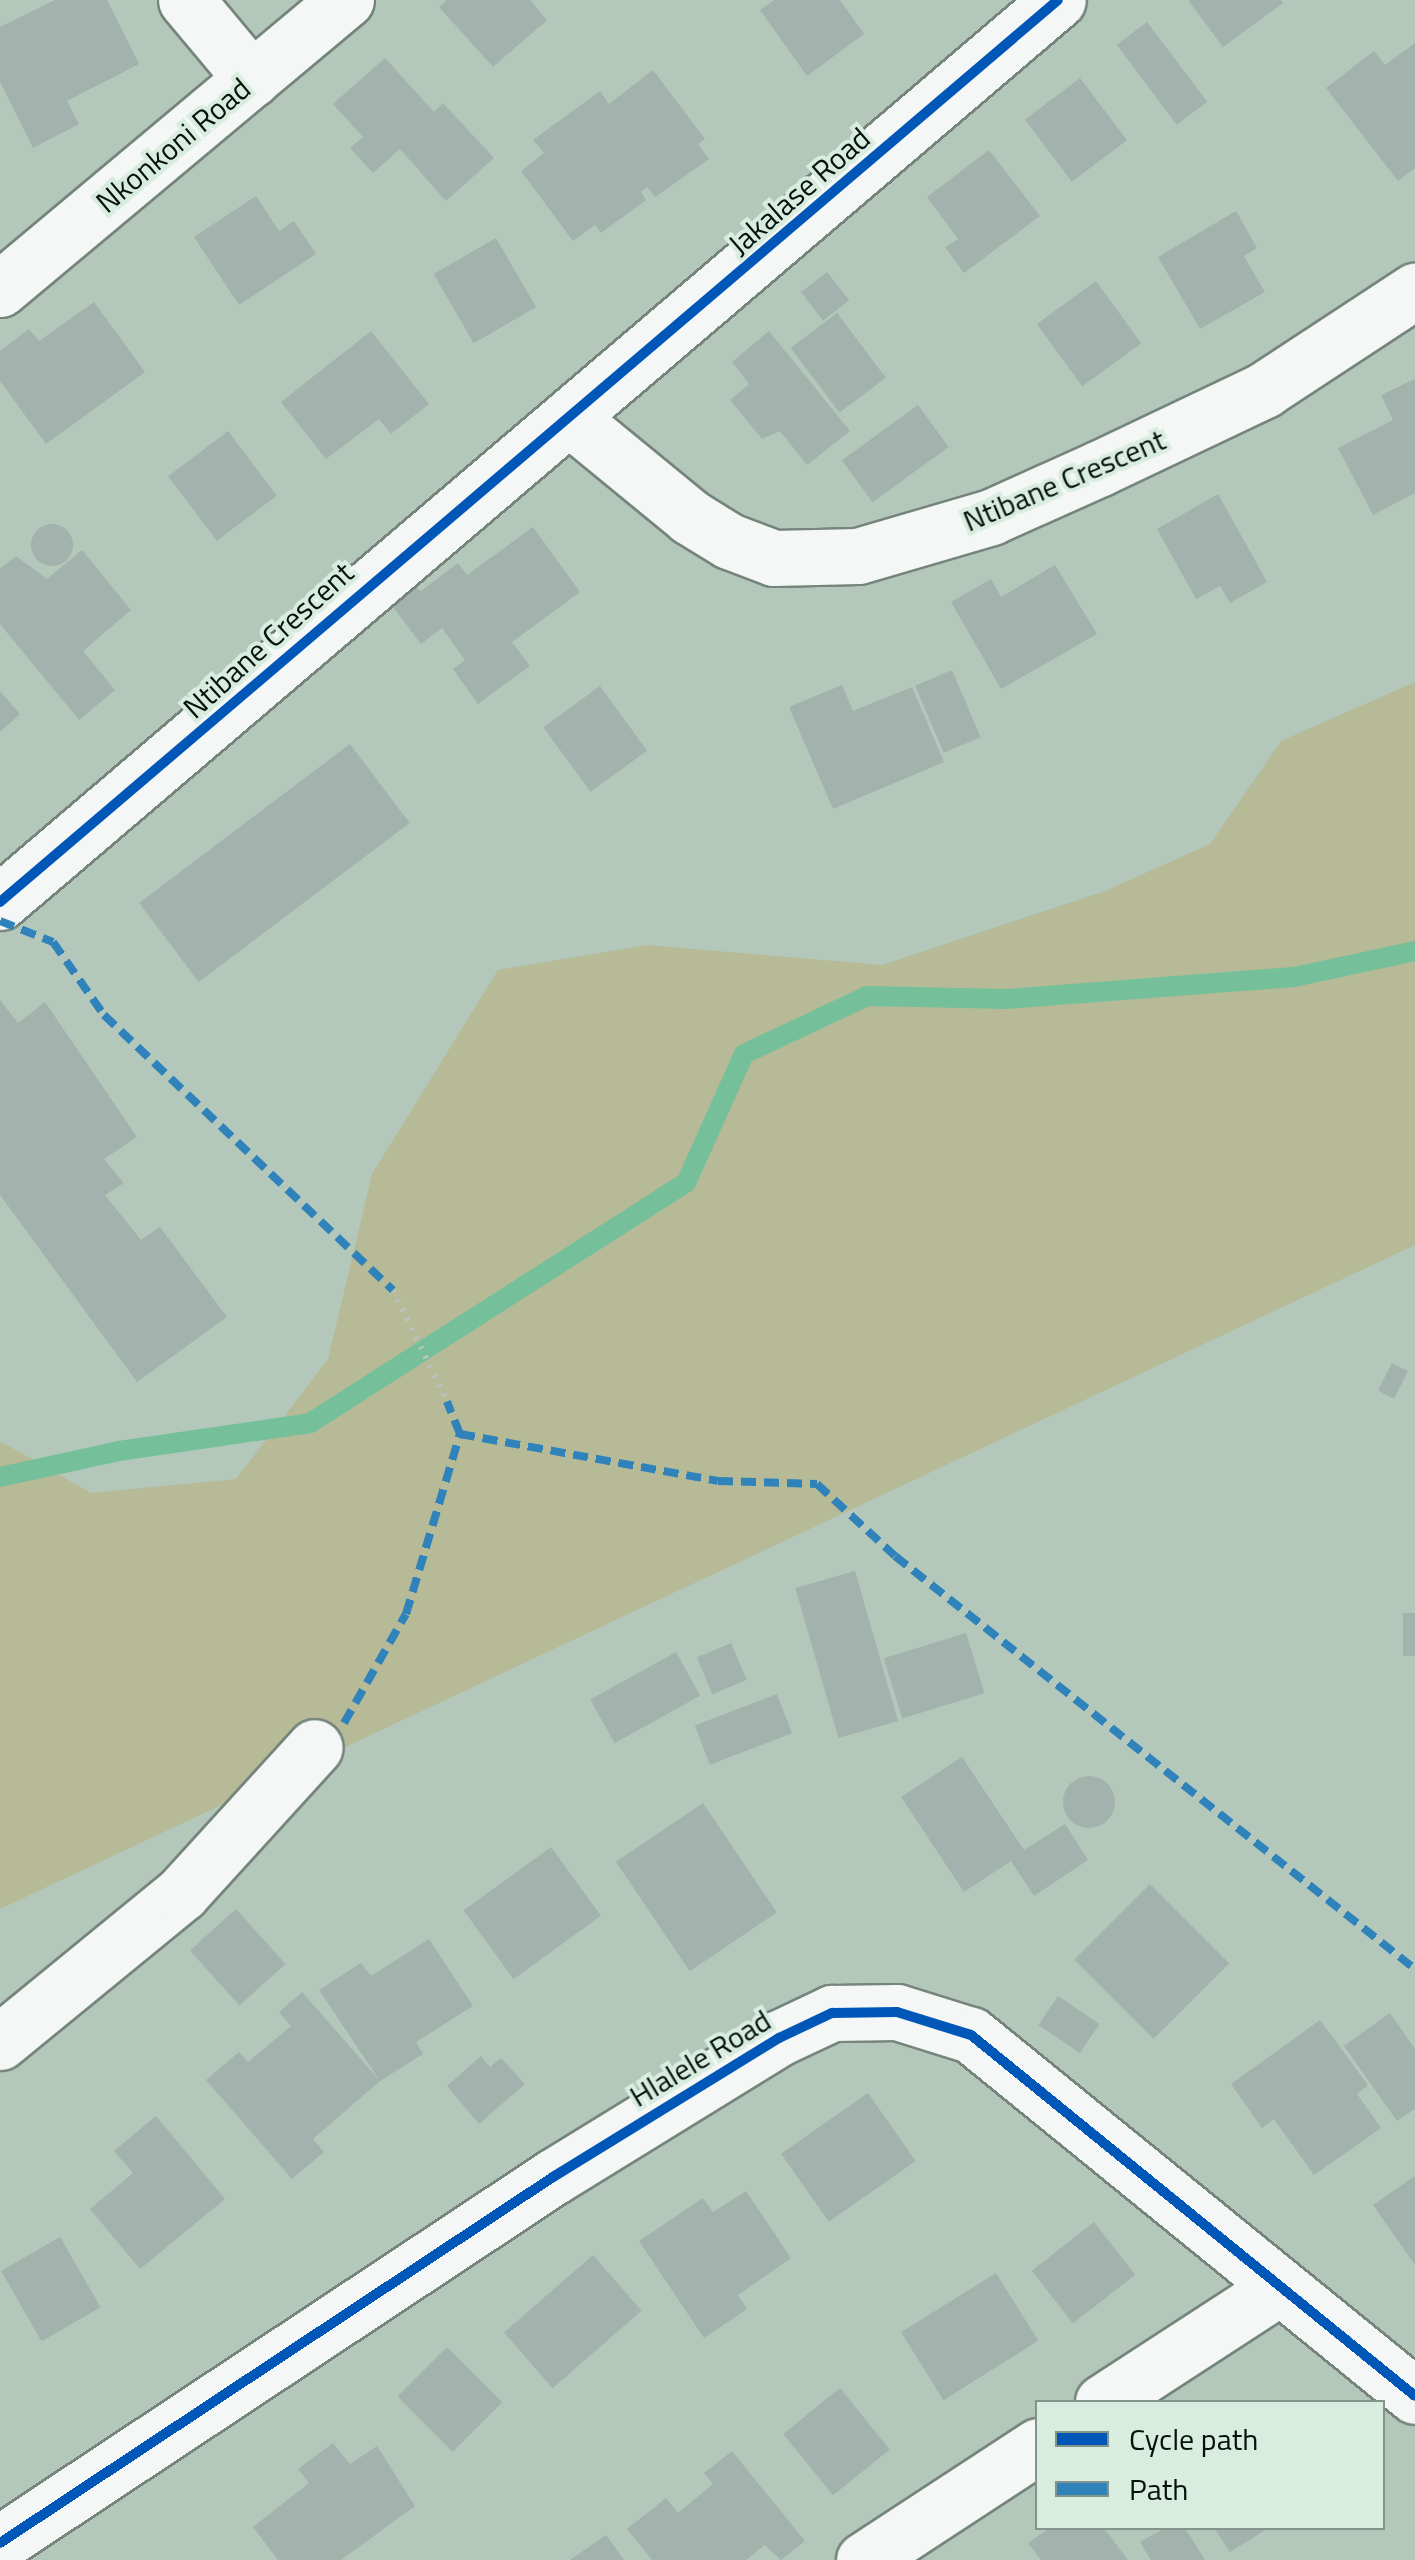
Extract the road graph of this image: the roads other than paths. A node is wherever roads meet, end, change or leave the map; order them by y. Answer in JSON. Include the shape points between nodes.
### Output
{"nodes":[{"id":1,"x":186,"y":0,"type":"edge"},
{"id":2,"x":346,"y":0,"type":"edge"},
{"id":3,"x":1058,"y":0,"type":"edge"},
{"id":4,"x":252,"y":79,"type":"junction"},
{"id":5,"x":0,"y":290,"type":"edge"},
{"id":6,"x":1415,"y":291,"type":"edge"},
{"id":7,"x":572,"y":420,"type":"junction"},
{"id":8,"x":0,"y":902,"type":"edge"},
{"id":9,"x":314,"y":1747,"type":"dead end"},
{"id":10,"x":0,"y":2042,"type":"edge"},
{"id":11,"x":1276,"y":2288,"type":"junction"},
{"id":12,"x":1415,"y":2396,"type":"edge"},
{"id":13,"x":1106,"y":2400,"type":"edge"},
{"id":14,"x":1035,"y":2448,"type":"edge"},
{"id":15,"x":0,"y":2543,"type":"edge"},
{"id":16,"x":864,"y":2560,"type":"edge"}],
"edges":[{"from":1,"to":4,"type":"street"},
{"from":2,"to":4,"type":"street","name":"Nkonkoni Road"},
{"from":3,"to":7,"type":"street","name":"Jakalase Road"},
{"from":4,"to":5,"type":"street","name":"Nkonkoni Road"},
{"from":6,"to":7,"type":"street","name":"Ntibane Crescent","via":[[1264,390],[1166,437],[991,516],[858,556],[774,558],[729,541]]},
{"from":7,"to":8,"type":"street","name":"Ntibane Crescent","via":[[356,593],[139,789]]},
{"from":9,"to":10,"type":"street","via":[[182,1893]]},
{"from":11,"to":12,"type":"street","name":"Hlalele Road"},
{"from":11,"to":13,"type":"street"},
{"from":11,"to":15,"type":"street","name":"Hlalele Road","via":[[971,2035],[897,2012],[832,2014],[779,2038],[553,2177]]},
{"from":14,"to":16,"type":"street"}]}
